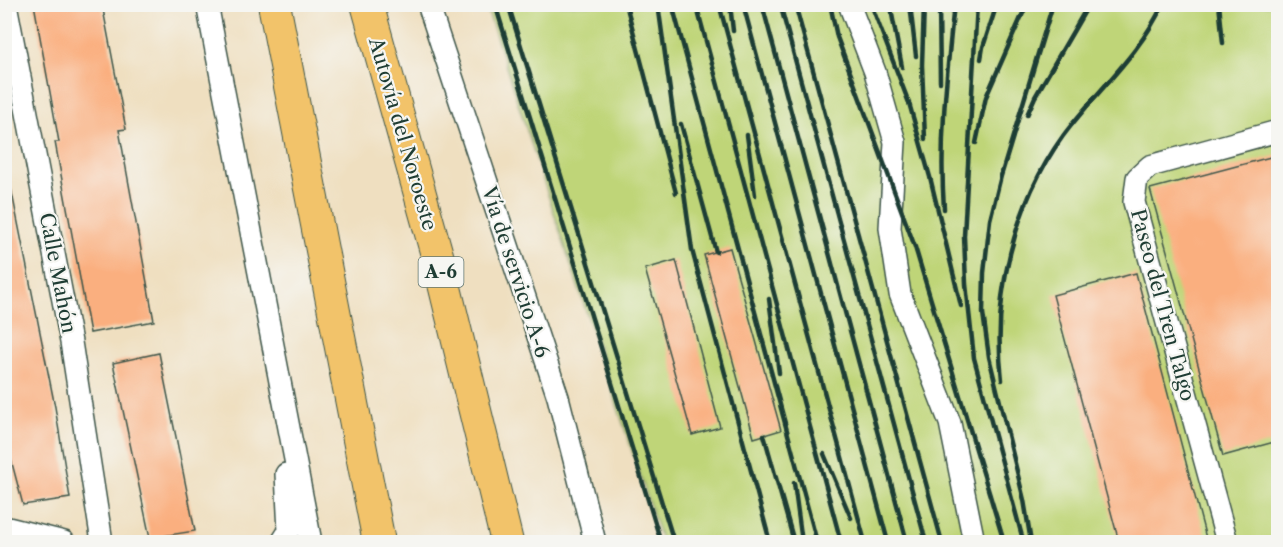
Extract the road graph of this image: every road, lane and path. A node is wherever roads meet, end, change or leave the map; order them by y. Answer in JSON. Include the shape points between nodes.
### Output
{"nodes":[{"id":1,"x":6,"y":4,"type":"edge"},
{"id":2,"x":207,"y":4,"type":"edge"},
{"id":3,"x":274,"y":4,"type":"edge"},
{"id":4,"x":367,"y":4,"type":"edge"},
{"id":5,"x":428,"y":4,"type":"edge"},
{"id":6,"x":849,"y":4,"type":"edge"},
{"id":7,"x":1278,"y":131,"type":"edge"},
{"id":8,"x":283,"y":401,"type":"junction"},
{"id":9,"x":4,"y":526,"type":"edge"},
{"id":10,"x":64,"y":543,"type":"edge"},
{"id":11,"x":102,"y":543,"type":"edge"},
{"id":12,"x":282,"y":543,"type":"edge"},
{"id":13,"x":311,"y":543,"type":"edge"},
{"id":14,"x":379,"y":543,"type":"edge"},
{"id":15,"x":507,"y":543,"type":"edge"},
{"id":16,"x":595,"y":543,"type":"edge"},
{"id":17,"x":974,"y":543,"type":"edge"},
{"id":18,"x":1227,"y":543,"type":"edge"}],
"edges":[{"from":1,"to":11,"type":"street","name":"Calle Mahón","via":[[71,342]]},
{"from":2,"to":8,"type":"street"},
{"from":3,"to":14,"type":"highway"},
{"from":4,"to":15,"type":"highway","name":"Autovía del Noroeste","number":"A-6","via":[[437,255]]},
{"from":5,"to":16,"type":"street","name":"Vía de servicio A-6","via":[[558,397]]},
{"from":6,"to":17,"type":"street","via":[[875,72],[895,142],[890,228],[900,294],[950,423]]},
{"from":7,"to":18,"type":"street","name":"Paseo del Tren Talgo","via":[[1150,165],[1137,178],[1134,202]]},
{"from":8,"to":12,"type":"street","via":[[289,531]]},
{"from":8,"to":13,"type":"street"},
{"from":9,"to":10,"type":"street"}]}
